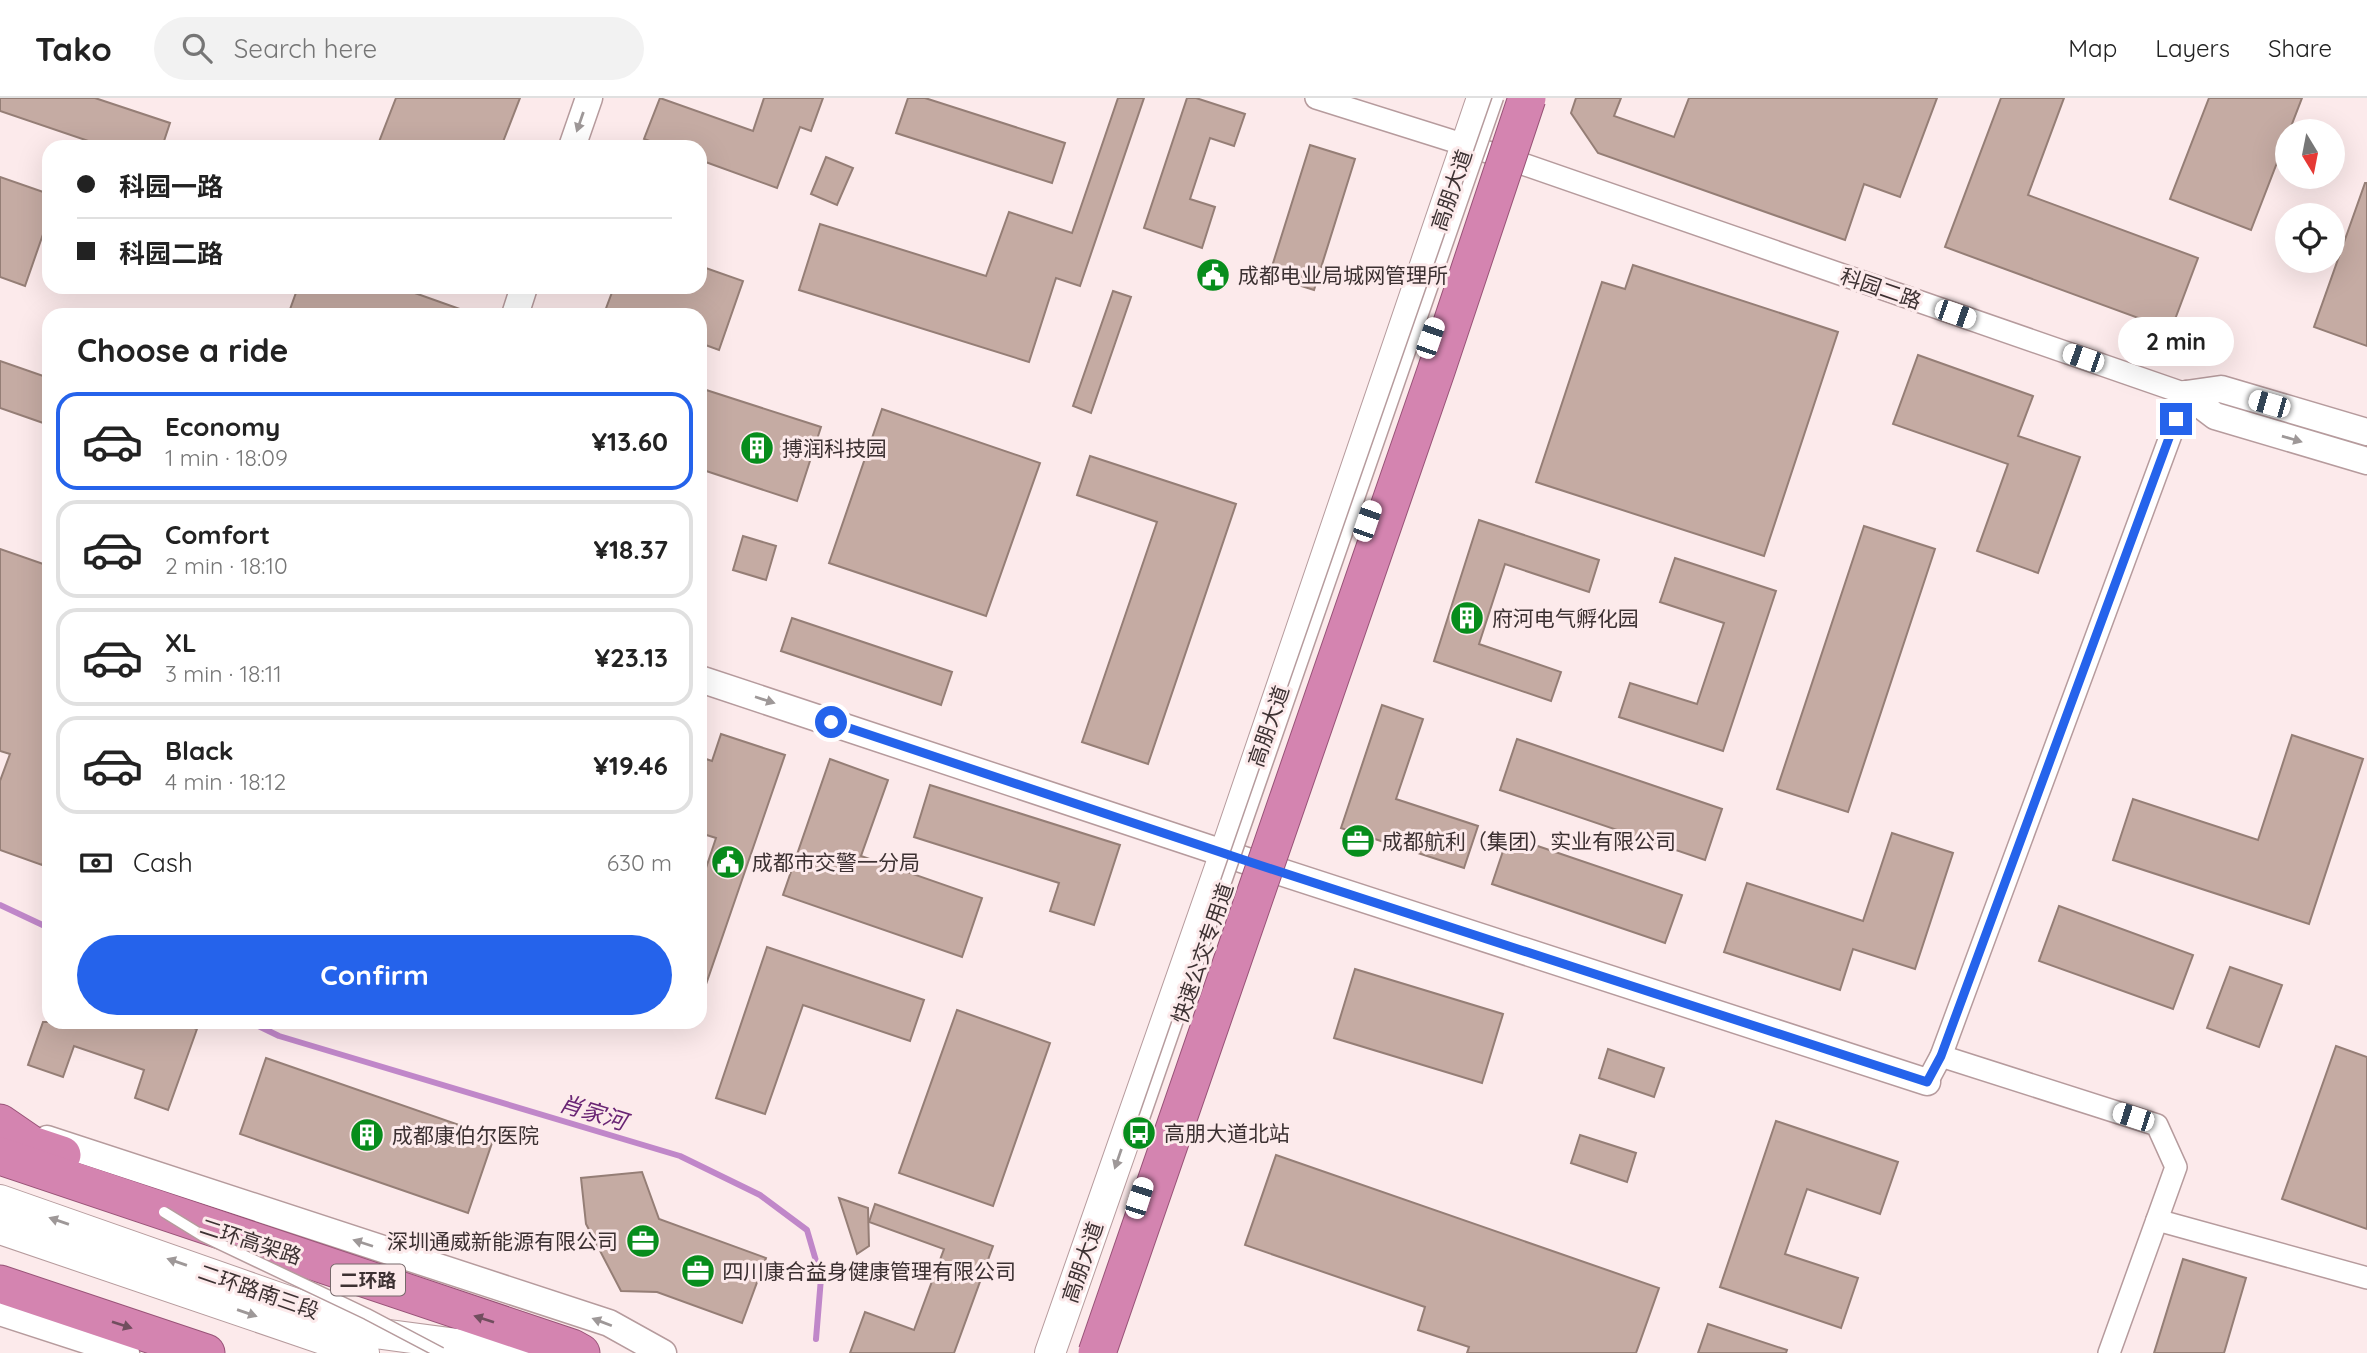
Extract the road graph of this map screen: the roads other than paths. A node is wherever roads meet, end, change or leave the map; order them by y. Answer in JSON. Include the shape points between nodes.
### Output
{"nodes":[{"id":1,"x":589,"y":98,"type":"edge"},
{"id":2,"x":1316,"y":98,"type":"edge"},
{"id":3,"x":1482,"y":98,"type":"edge"},
{"id":4,"x":1498,"y":98,"type":"edge"},
{"id":5,"x":1513,"y":98,"type":"edge"},
{"id":6,"x":1527,"y":98,"type":"edge"},
{"id":7,"x":574,"y":140,"type":"edge"},
{"id":8,"x":1480,"y":150,"type":"junction"},
{"id":9,"x":2186,"y":394,"type":"junction"},
{"id":10,"x":2367,"y":432,"type":"edge"},
{"id":11,"x":2367,"y":461,"type":"edge"},
{"id":12,"x":707,"y":681,"type":"edge"},
{"id":13,"x":1237,"y":857,"type":"junction"},
{"id":14,"x":1941,"y":1056,"type":"junction"},
{"id":15,"x":1927,"y":1082,"type":"joint"},
{"id":16,"x":0,"y":1123,"type":"edge"},
{"id":17,"x":1139,"y":1133,"type":"dead end"},
{"id":18,"x":0,"y":1156,"type":"edge"},
{"id":19,"x":0,"y":1200,"type":"edge"},
{"id":20,"x":164,"y":1212,"type":"junction"},
{"id":21,"x":2157,"y":1220,"type":"junction"},
{"id":22,"x":0,"y":1229,"type":"edge"},
{"id":23,"x":116,"y":1254,"type":"junction"},
{"id":24,"x":2367,"y":1278,"type":"edge"},
{"id":25,"x":0,"y":1284,"type":"edge"},
{"id":26,"x":0,"y":1298,"type":"edge"},
{"id":27,"x":58,"y":1304,"type":"junction"},
{"id":28,"x":0,"y":1312,"type":"edge"},
{"id":29,"x":577,"y":1350,"type":"edge"},
{"id":30,"x":126,"y":1353,"type":"edge"},
{"id":31,"x":206,"y":1353,"type":"edge"},
{"id":32,"x":365,"y":1353,"type":"edge"},
{"id":33,"x":441,"y":1353,"type":"edge"},
{"id":34,"x":525,"y":1353,"type":"edge"},
{"id":35,"x":663,"y":1353,"type":"edge"},
{"id":36,"x":1050,"y":1353,"type":"edge"},
{"id":37,"x":1087,"y":1353,"type":"edge"},
{"id":38,"x":1097,"y":1353,"type":"edge"},
{"id":39,"x":2109,"y":1353,"type":"edge"}],
"edges":[{"from":1,"to":7,"type":"street","one_way":true},
{"from":2,"to":8,"type":"street","name":"科园二路"},
{"from":3,"to":8,"type":"main road","name":"高朋大道"},
{"from":4,"to":17,"type":"lane","name":"快速公交专用道","bridge":true},
{"from":5,"to":8,"type":"main road","name":"高朋大道"},
{"from":6,"to":38,"type":"highway","bridge":true},
{"from":8,"to":9,"type":"street","name":"科园二路"},
{"from":8,"to":13,"type":"main road","name":"高朋大道"},
{"from":9,"to":10,"type":"street","via":[[2221,389]]},
{"from":9,"to":11,"type":"street","one_way":true,"via":[[2215,416]]},
{"from":9,"to":14,"type":"street"},
{"from":12,"to":13,"type":"street","one_way":true},
{"from":13,"to":15,"type":"street"},
{"from":13,"to":36,"type":"main road","name":"高朋大道","one_way":true},
{"from":13,"to":37,"type":"main road","name":"高朋大道"},
{"from":14,"to":15,"type":"street"},
{"from":14,"to":21,"type":"street","via":[[2157,1125],[2176,1167]]},
{"from":16,"to":20,"type":"highway","via":[[32,1145],[132,1178]]},
{"from":35,"to":16,"type":"street","one_way":true,"via":[[609,1323]]},
{"from":18,"to":20,"type":"highway","name":"二环高架路"},
{"from":23,"to":19,"type":"main road","name":"二环路南三段","one_way":true},
{"from":29,"to":20,"type":"highway","name":"二环高架路","number":"二环路","one_way":true,"bridge":true},
{"from":20,"to":33,"type":"lane","bridge":true,"via":[[203,1236]]},
{"from":21,"to":24,"type":"street"},
{"from":21,"to":39,"type":"street"},
{"from":22,"to":23,"type":"main road","name":"二环路南三段"},
{"from":23,"to":32,"type":"main road","name":"二环路南三段","one_way":true},
{"from":34,"to":23,"type":"main road","name":"二环路南三段","one_way":true,"via":[[382,1334]]},
{"from":25,"to":27,"type":"highway"},
{"from":26,"to":27,"type":"highway"},
{"from":27,"to":31,"type":"highway","one_way":true},
{"from":28,"to":30,"type":"street"}]}
